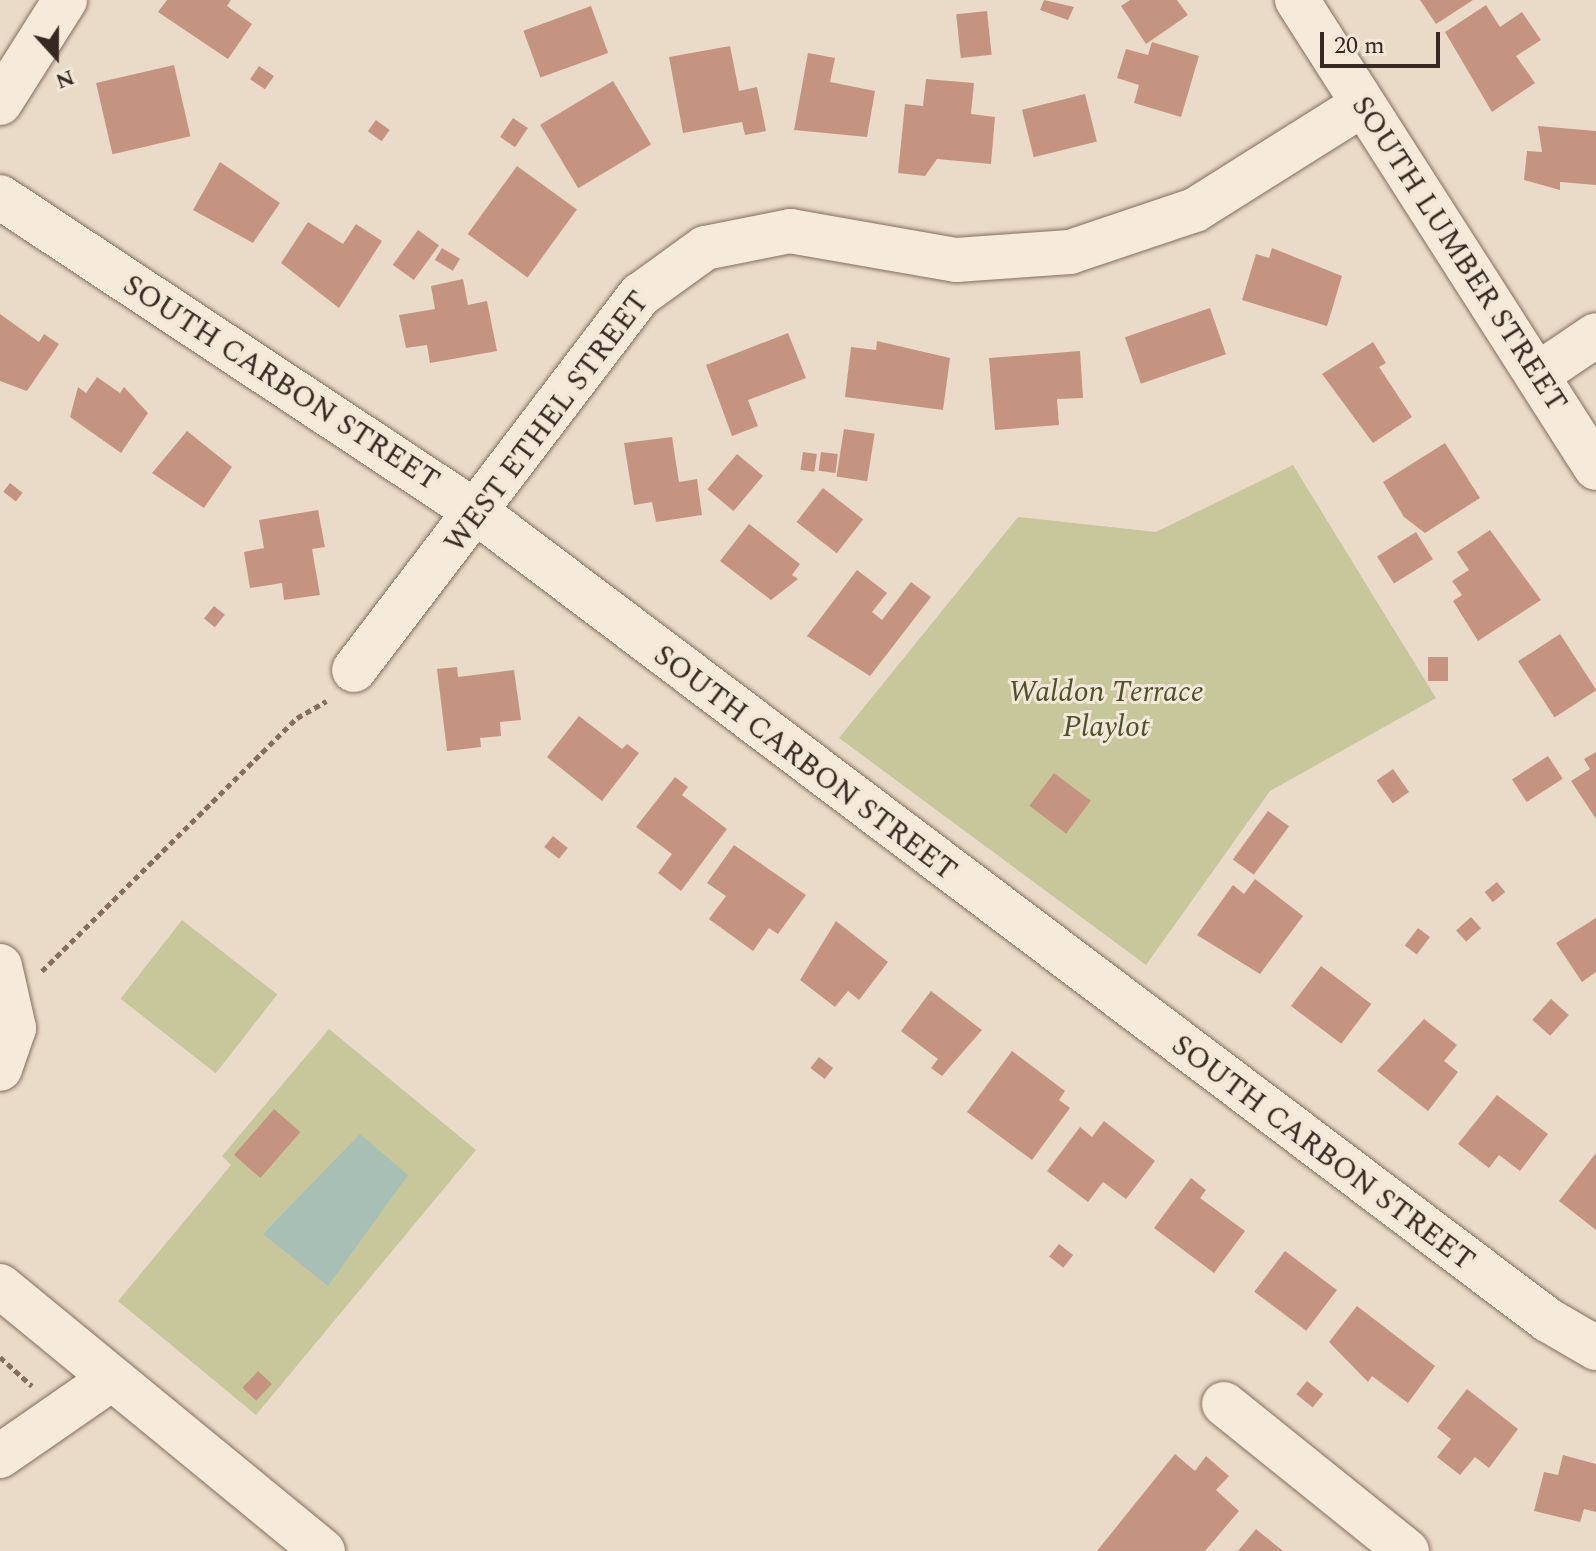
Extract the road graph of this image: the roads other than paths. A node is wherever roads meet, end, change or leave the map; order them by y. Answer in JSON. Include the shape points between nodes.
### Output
{"nodes":[{"id":1,"x":65,"y":0,"type":"edge"},
{"id":2,"x":1297,"y":0,"type":"edge"},
{"id":3,"x":0,"y":103,"type":"edge"},
{"id":4,"x":1362,"y":105,"type":"junction"},
{"id":5,"x":0,"y":197,"type":"edge"},
{"id":6,"x":1596,"y":335,"type":"edge"},
{"id":7,"x":1537,"y":375,"type":"junction"},
{"id":8,"x":1596,"y":468,"type":"edge"},
{"id":9,"x":479,"y":514,"type":"junction"},
{"id":10,"x":354,"y":670,"type":"road end"},
{"id":11,"x":6,"y":982,"type":"edge"},
{"id":12,"x":0,"y":1069,"type":"edge"},
{"id":13,"x":0,"y":1286,"type":"edge"},
{"id":14,"x":1596,"y":1348,"type":"edge"},
{"id":15,"x":111,"y":1379,"type":"junction"},
{"id":16,"x":1224,"y":1404,"type":"dead end"},
{"id":17,"x":0,"y":1456,"type":"edge"},
{"id":18,"x":323,"y":1551,"type":"edge"},
{"id":19,"x":1407,"y":1551,"type":"edge"}],
"edges":[{"from":1,"to":3,"type":"street"},
{"from":2,"to":4,"type":"street","name":"SOUTH LUMBER STREET"},
{"from":4,"to":7,"type":"street","name":"SOUTH LUMBER STREET"},
{"from":4,"to":9,"type":"street","name":"WEST ETHEL STREET","via":[[1195,210],[1070,252],[956,260],[790,231],[705,248],[640,295]]},
{"from":5,"to":9,"type":"street","name":"SOUTH CARBON STREET"},
{"from":6,"to":7,"type":"street"},
{"from":7,"to":8,"type":"street","name":"SOUTH LUMBER STREET"},
{"from":9,"to":10,"type":"street","name":"WEST ETHEL STREET"},
{"from":9,"to":14,"type":"street","name":"SOUTH CARBON STREET","via":[[1107,991],[1548,1320]]},
{"from":11,"to":12,"type":"street","via":[[14,1028]]},
{"from":13,"to":15,"type":"street"},
{"from":15,"to":17,"type":"street"},
{"from":15,"to":18,"type":"street"},
{"from":16,"to":19,"type":"street"}]}
